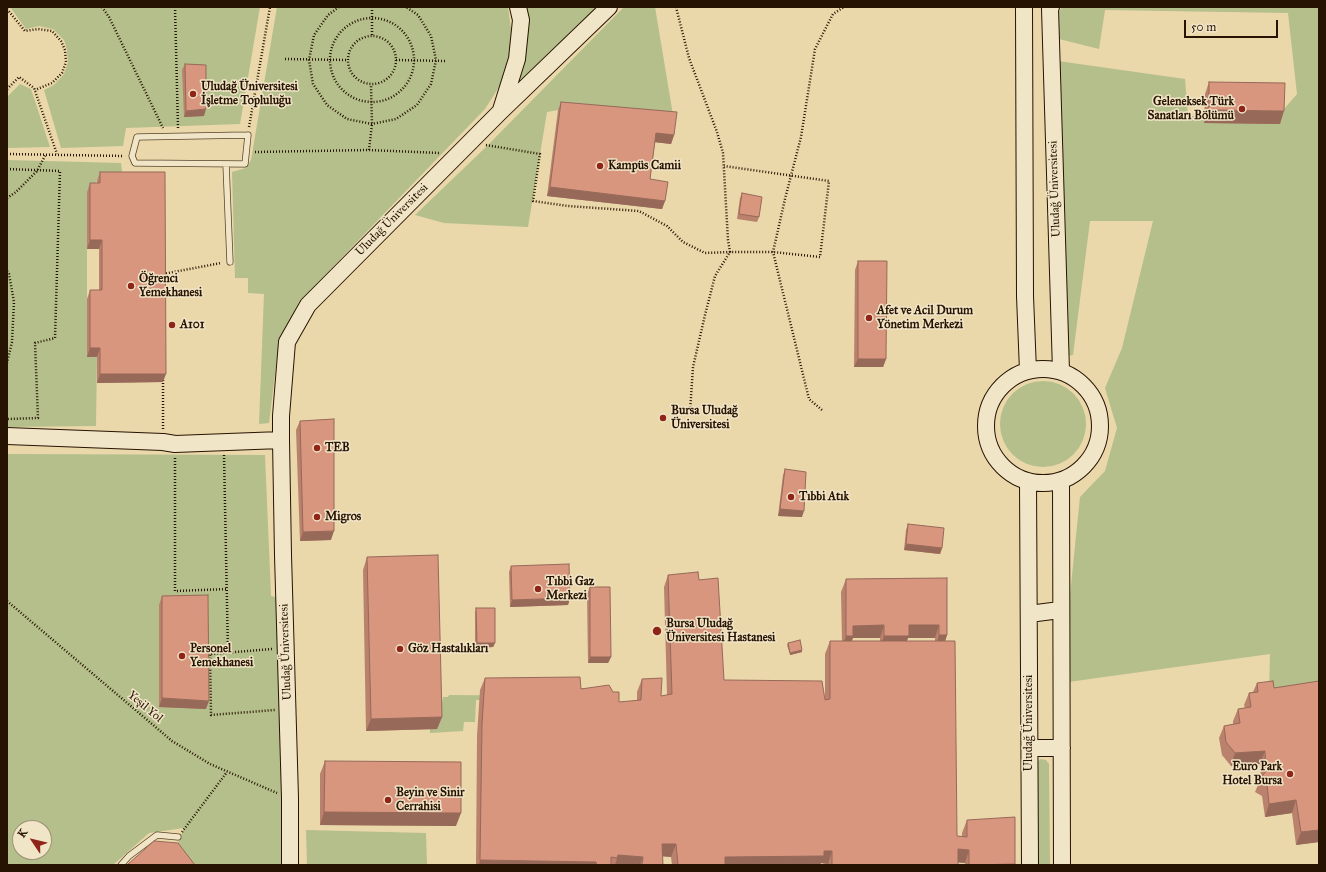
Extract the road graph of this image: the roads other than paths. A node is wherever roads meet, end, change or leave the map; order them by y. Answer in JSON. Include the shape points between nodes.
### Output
{"nodes":[{"id":1,"x":518,"y":7,"type":"edge"},
{"id":2,"x":609,"y":7,"type":"edge"},
{"id":3,"x":1024,"y":7,"type":"edge"},
{"id":4,"x":1052,"y":7,"type":"edge"},
{"id":5,"x":500,"y":112,"type":"junction"},
{"id":6,"x":226,"y":164,"type":"junction"},
{"id":7,"x":230,"y":262,"type":"road end"},
{"id":8,"x":1028,"y":370,"type":"junction"},
{"id":9,"x":1061,"y":371,"type":"junction"},
{"id":10,"x":7,"y":436,"type":"edge"},
{"id":11,"x":281,"y":440,"type":"junction"},
{"id":12,"x":1028,"y":481,"type":"junction"},
{"id":13,"x":1061,"y":481,"type":"junction"},
{"id":14,"x":1060,"y":610,"type":"junction"},
{"id":15,"x":1029,"y":614,"type":"junction"},
{"id":16,"x":1030,"y":748,"type":"junction"},
{"id":17,"x":1062,"y":748,"type":"junction"},
{"id":18,"x":178,"y":837,"type":"road end"},
{"id":19,"x":121,"y":865,"type":"edge"},
{"id":20,"x":290,"y":865,"type":"edge"},
{"id":21,"x":1030,"y":865,"type":"edge"},
{"id":22,"x":1062,"y":865,"type":"edge"}],
"edges":[{"from":1,"to":5,"type":"street","name":"Uludağ Üniversitesi","via":[[520,20],[517,59]]},
{"from":2,"to":5,"type":"street"},
{"from":3,"to":8,"type":"street","via":[[1025,296]]},
{"from":4,"to":9,"type":"street","name":"Uludağ Üniversitesi","via":[[1050,9]]},
{"from":5,"to":11,"type":"street","name":"Uludağ Üniversitesi","via":[[308,305],[287,342]]},
{"from":6,"to":6,"type":"lane","via":[[245,164],[248,135],[137,137],[132,156],[134,163]]},
{"from":6,"to":7,"type":"lane"},
{"from":8,"to":9,"type":"street"},
{"from":8,"to":12,"type":"street","via":[[1001,387],[984,416],[992,452],[1001,465],[1013,475]]},
{"from":9,"to":13,"type":"street","via":[[1077,380],[1090,392],[1101,426],[1098,444],[1090,460],[1078,473]]},
{"from":10,"to":11,"type":"street","via":[[169,443]]},
{"from":11,"to":20,"type":"street","name":"Uludağ Üniversitesi"},
{"from":12,"to":13,"type":"street","via":[[1045,484]]},
{"from":12,"to":15,"type":"street","name":"Uludağ Üniversitesi"},
{"from":13,"to":14,"type":"street"},
{"from":14,"to":15,"type":"street"},
{"from":14,"to":17,"type":"street"},
{"from":15,"to":16,"type":"street","name":"Uludağ Üniversitesi"},
{"from":16,"to":17,"type":"street"},
{"from":16,"to":21,"type":"street","name":"Uludağ Üniversitesi"},
{"from":17,"to":22,"type":"street"},
{"from":18,"to":19,"type":"lane","via":[[157,836]]}]}
